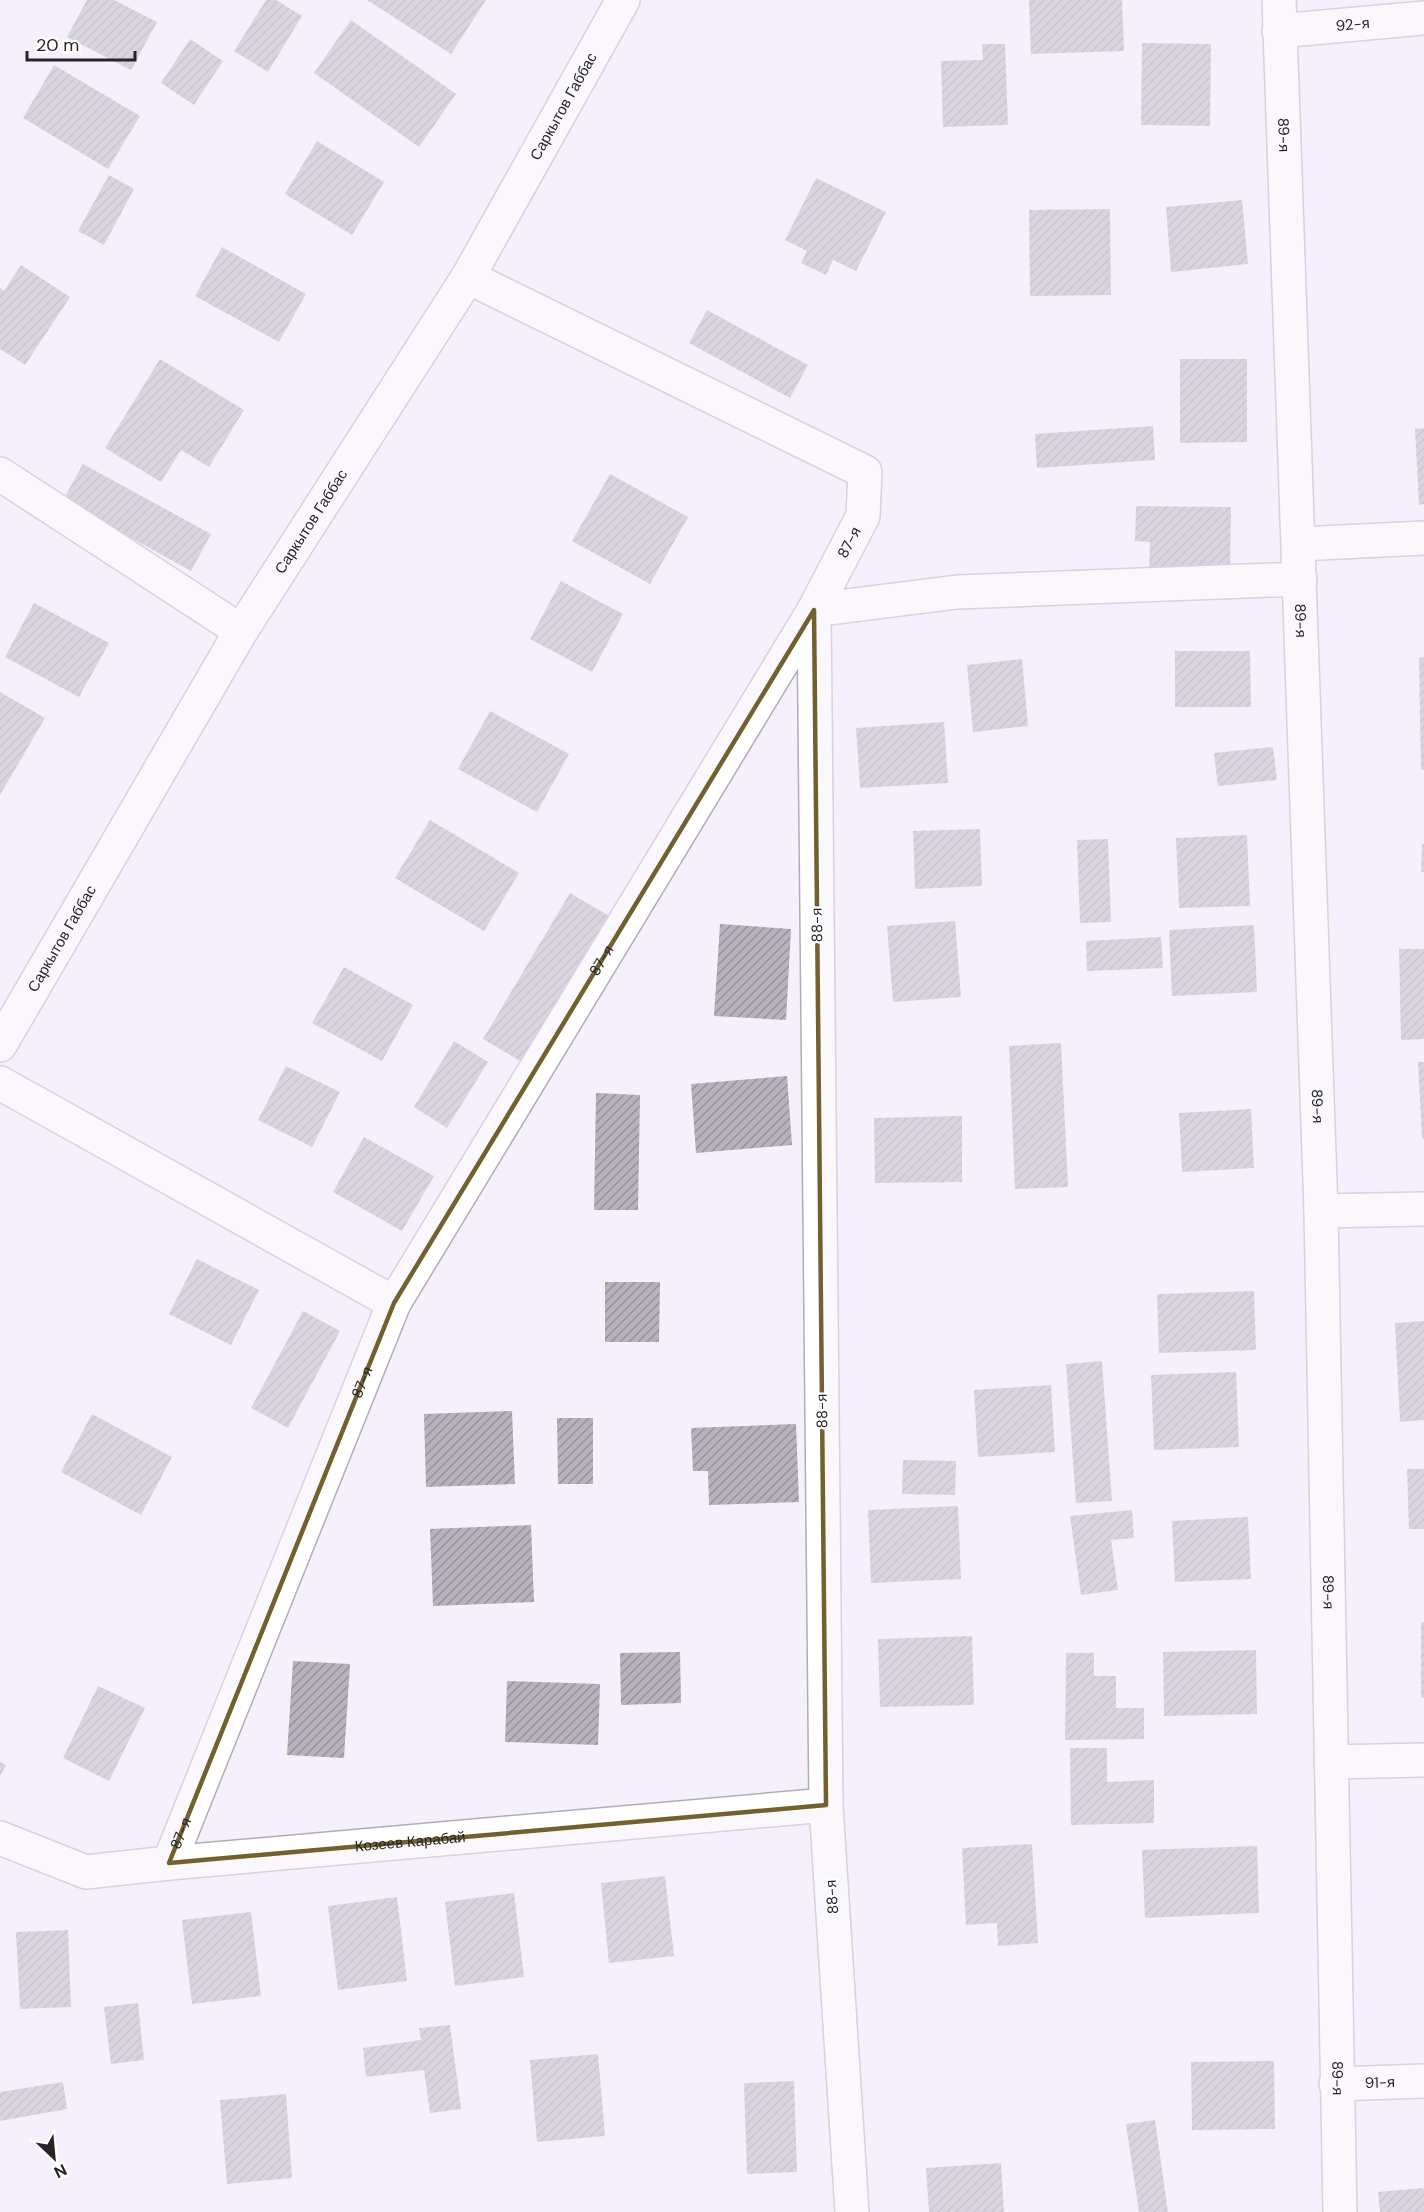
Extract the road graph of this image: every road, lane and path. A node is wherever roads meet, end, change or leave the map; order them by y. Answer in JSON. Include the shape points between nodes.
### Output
{"nodes":[{"id":1,"x":623,"y":0,"type":"edge"},
{"id":2,"x":1279,"y":16,"type":"edge"},
{"id":3,"x":1424,"y":18,"type":"edge"},
{"id":4,"x":468,"y":277,"type":"junction"},
{"id":5,"x":0,"y":474,"type":"edge"},
{"id":6,"x":1424,"y":537,"type":"edge"},
{"id":7,"x":1299,"y":544,"type":"junction"},
{"id":8,"x":1300,"y":579,"type":"junction"},
{"id":9,"x":814,"y":610,"type":"junction"},
{"id":10,"x":242,"y":631,"type":"junction"},
{"id":11,"x":0,"y":1045,"type":"edge"},
{"id":12,"x":0,"y":1083,"type":"edge"},
{"id":13,"x":1424,"y":1209,"type":"edge"},
{"id":14,"x":1321,"y":1211,"type":"junction"},
{"id":15,"x":394,"y":1303,"type":"junction"},
{"id":16,"x":1424,"y":1760,"type":"edge"},
{"id":17,"x":1331,"y":1762,"type":"junction"},
{"id":18,"x":826,"y":1805,"type":"junction"},
{"id":19,"x":0,"y":1838,"type":"edge"},
{"id":20,"x":169,"y":1863,"type":"junction"},
{"id":21,"x":1424,"y":2081,"type":"edge"},
{"id":22,"x":1336,"y":2084,"type":"junction"},
{"id":23,"x":852,"y":2212,"type":"edge"},
{"id":24,"x":1340,"y":2212,"type":"edge"}],
"edges":[{"from":1,"to":4,"type":"street","name":"Саркытов Габбас"},
{"from":2,"to":3,"type":"street","name":"92-я"},
{"from":2,"to":7,"type":"street","name":"89-я"},
{"from":4,"to":9,"type":"street","name":"87-я","via":[[865,472],[863,516]]},
{"from":4,"to":10,"type":"street","name":"Саркытов Габбас"},
{"from":5,"to":10,"type":"street"},
{"from":6,"to":7,"type":"street"},
{"from":7,"to":8,"type":"street","name":"89-я"},
{"from":8,"to":9,"type":"street","via":[[957,592]]},
{"from":8,"to":14,"type":"street","name":"89-я"},
{"from":9,"to":15,"type":"street","name":"87-я"},
{"from":9,"to":18,"type":"street","name":"88-я"},
{"from":10,"to":11,"type":"street","name":"Саркытов Габбас"},
{"from":12,"to":15,"type":"street"},
{"from":13,"to":14,"type":"street"},
{"from":14,"to":17,"type":"street","name":"89-я"},
{"from":15,"to":20,"type":"street","name":"87-я"},
{"from":16,"to":17,"type":"street"},
{"from":17,"to":22,"type":"street","name":"89-я"},
{"from":18,"to":20,"type":"street","name":"Козеев Карабай"},
{"from":18,"to":23,"type":"street","name":"88-я"},
{"from":19,"to":20,"type":"street","name":"Козеев Карабай","via":[[86,1872]]},
{"from":21,"to":22,"type":"street","name":"91-я"},
{"from":22,"to":24,"type":"street","name":"89-я"}]}
